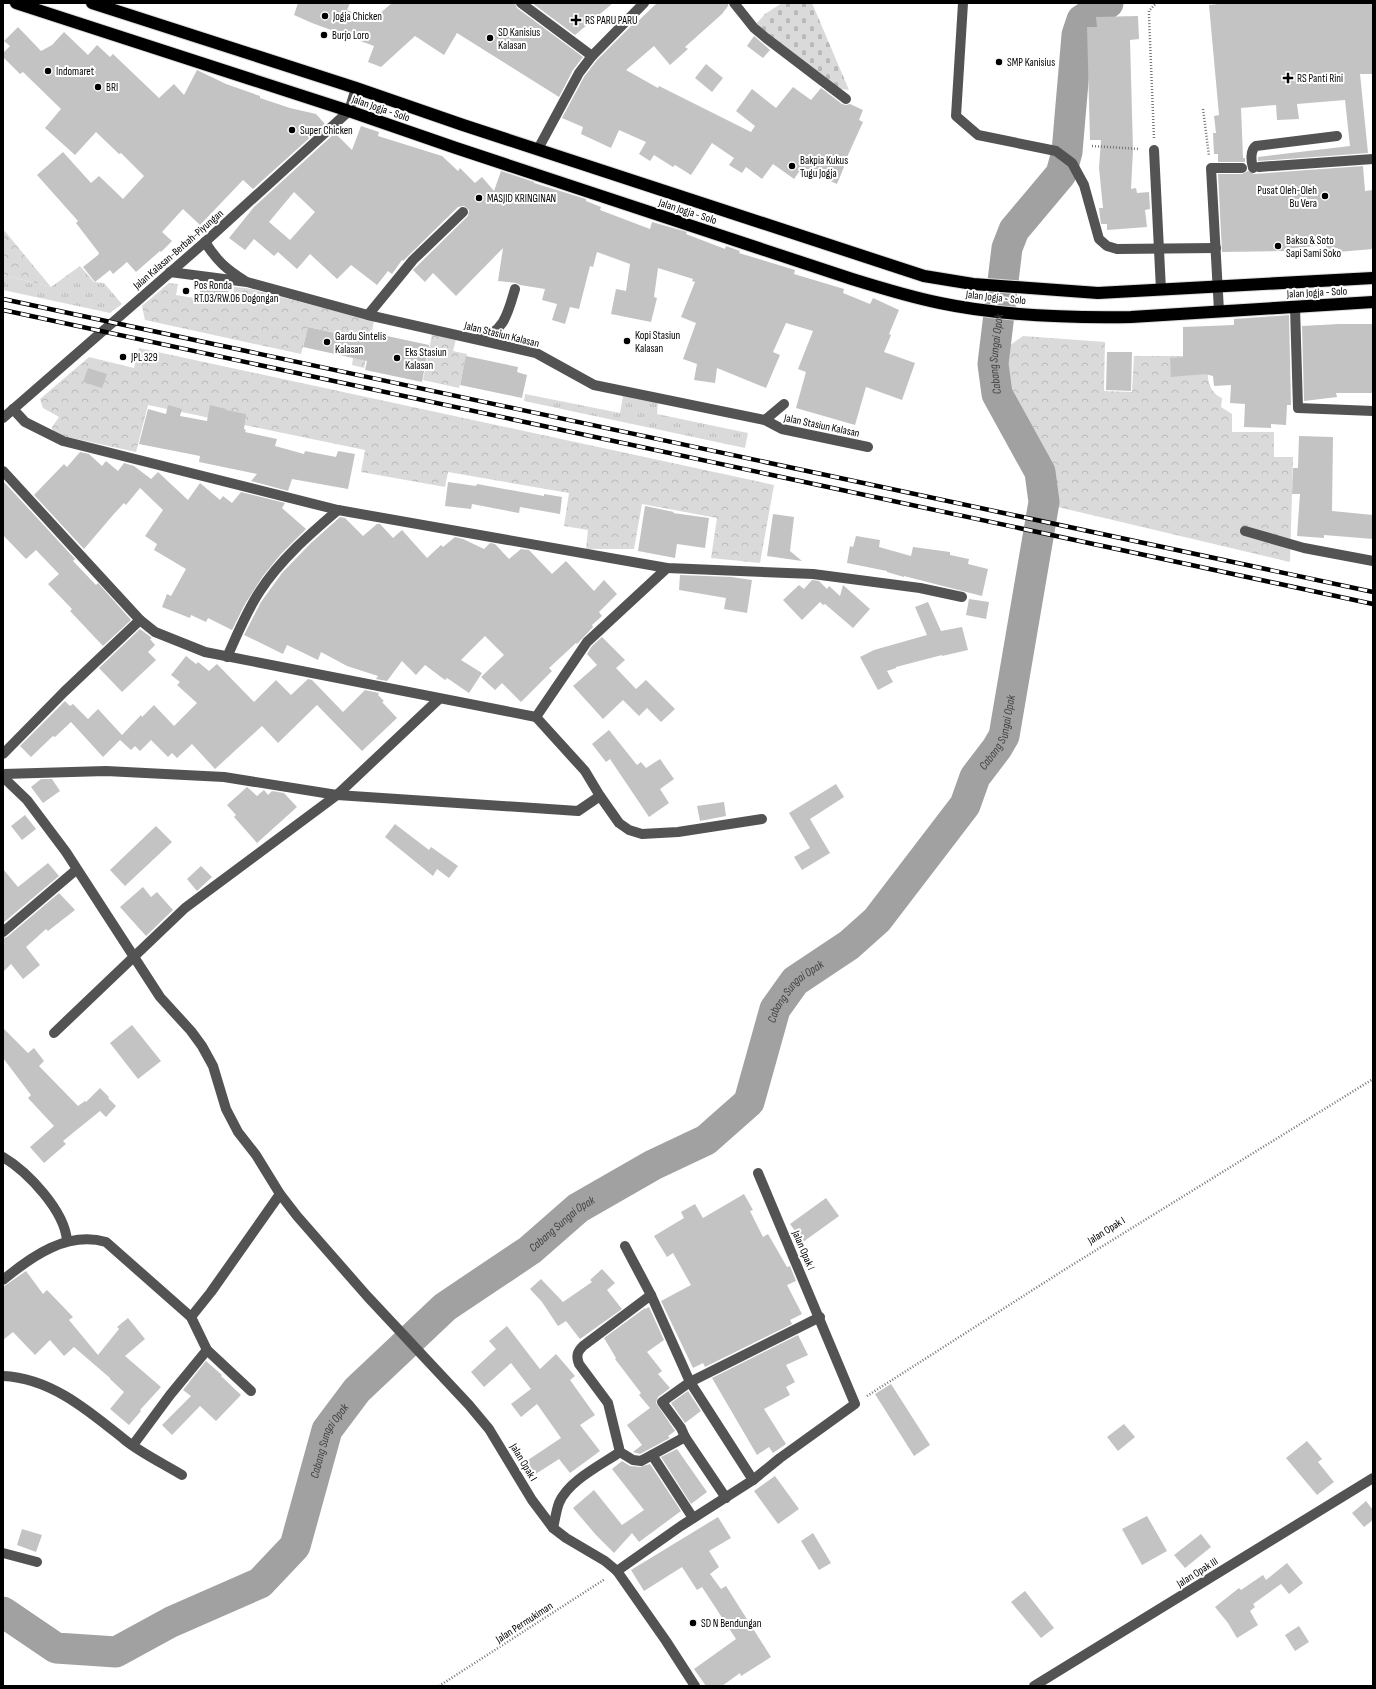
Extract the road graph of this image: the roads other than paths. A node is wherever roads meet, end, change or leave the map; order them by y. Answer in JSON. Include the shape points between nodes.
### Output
{"nodes":[{"id":1,"x":16,"y":3,"type":"edge"},
{"id":2,"x":92,"y":3,"type":"edge"},
{"id":3,"x":521,"y":3,"type":"edge"},
{"id":4,"x":644,"y":3,"type":"edge"},
{"id":5,"x":734,"y":3,"type":"edge"},
{"id":6,"x":963,"y":3,"type":"edge"},
{"id":7,"x":592,"y":56,"type":"junction"},
{"id":8,"x":356,"y":88,"type":"junction"},
{"id":9,"x":846,"y":99,"type":"dead end"},
{"id":10,"x":348,"y":111,"type":"junction"},
{"id":11,"x":1337,"y":136,"type":"dead end"},
{"id":12,"x":538,"y":149,"type":"junction"},
{"id":13,"x":1154,"y":150,"type":"road end"},
{"id":14,"x":1373,"y":159,"type":"edge"},
{"id":15,"x":1251,"y":168,"type":"junction"},
{"id":16,"x":462,"y":212,"type":"dead end"},
{"id":17,"x":205,"y":242,"type":"junction"},
{"id":18,"x":1158,"y":248,"type":"junction"},
{"id":19,"x":1216,"y":248,"type":"junction"},
{"id":20,"x":170,"y":272,"type":"junction"},
{"id":21,"x":1373,"y":278,"type":"edge"},
{"id":22,"x":247,"y":282,"type":"junction"},
{"id":23,"x":1218,"y":288,"type":"junction"},
{"id":24,"x":515,"y":290,"type":"dead end"},
{"id":25,"x":1161,"y":290,"type":"junction"},
{"id":26,"x":1373,"y":302,"type":"edge"},
{"id":27,"x":1295,"y":307,"type":"junction"},
{"id":28,"x":1219,"y":312,"type":"junction"},
{"id":29,"x":368,"y":316,"type":"junction"},
{"id":30,"x":476,"y":340,"type":"junction"},
{"id":31,"x":784,"y":404,"type":"dead end"},
{"id":32,"x":13,"y":409,"type":"junction"},
{"id":33,"x":1373,"y":411,"type":"edge"},
{"id":34,"x":3,"y":418,"type":"edge"},
{"id":35,"x":765,"y":420,"type":"junction"},
{"id":36,"x":868,"y":447,"type":"dead end"},
{"id":37,"x":3,"y":471,"type":"edge"},
{"id":38,"x":338,"y":510,"type":"junction"},
{"id":39,"x":1245,"y":532,"type":"dead end"},
{"id":40,"x":1373,"y":562,"type":"edge"},
{"id":41,"x":667,"y":568,"type":"junction"},
{"id":42,"x":962,"y":596,"type":"dead end"},
{"id":43,"x":140,"y":620,"type":"junction"},
{"id":44,"x":227,"y":657,"type":"junction"},
{"id":45,"x":439,"y":699,"type":"junction"},
{"id":46,"x":536,"y":717,"type":"junction"},
{"id":47,"x":3,"y":754,"type":"edge"},
{"id":48,"x":3,"y":774,"type":"edge"},
{"id":49,"x":3,"y":777,"type":"edge"},
{"id":50,"x":337,"y":795,"type":"junction"},
{"id":51,"x":600,"y":796,"type":"junction"},
{"id":52,"x":762,"y":819,"type":"dead end"},
{"id":53,"x":76,"y":870,"type":"junction"},
{"id":54,"x":3,"y":932,"type":"edge"},
{"id":55,"x":134,"y":956,"type":"junction"},
{"id":56,"x":54,"y":1033,"type":"dead end"},
{"id":57,"x":3,"y":1157,"type":"edge"},
{"id":58,"x":758,"y":1173,"type":"dead end"},
{"id":59,"x":280,"y":1194,"type":"junction"},
{"id":60,"x":67,"y":1241,"type":"junction"},
{"id":61,"x":625,"y":1246,"type":"dead end"},
{"id":62,"x":3,"y":1280,"type":"edge"},
{"id":63,"x":651,"y":1295,"type":"junction"},
{"id":64,"x":191,"y":1317,"type":"junction"},
{"id":65,"x":820,"y":1317,"type":"junction"},
{"id":66,"x":207,"y":1350,"type":"junction"},
{"id":67,"x":3,"y":1376,"type":"edge"},
{"id":68,"x":690,"y":1382,"type":"junction"},
{"id":69,"x":251,"y":1391,"type":"dead end"},
{"id":70,"x":685,"y":1437,"type":"junction"},
{"id":71,"x":133,"y":1445,"type":"junction"},
{"id":72,"x":620,"y":1452,"type":"junction"},
{"id":73,"x":652,"y":1455,"type":"junction"},
{"id":74,"x":182,"y":1475,"type":"dead end"},
{"id":75,"x":1373,"y":1478,"type":"edge"},
{"id":76,"x":753,"y":1480,"type":"junction"},
{"id":77,"x":726,"y":1498,"type":"junction"},
{"id":78,"x":693,"y":1518,"type":"junction"},
{"id":79,"x":553,"y":1528,"type":"junction"},
{"id":80,"x":3,"y":1553,"type":"edge"},
{"id":81,"x":37,"y":1562,"type":"dead end"},
{"id":82,"x":617,"y":1571,"type":"junction"},
{"id":83,"x":695,"y":1686,"type":"edge"},
{"id":84,"x":1034,"y":1686,"type":"edge"}],
"edges":[{"from":1,"to":10,"type":"highway","name":"Jalan Jogja - Solo"},
{"from":2,"to":8,"type":"highway","name":"Jalan Jogja - Solo"},
{"from":3,"to":7,"type":"street"},
{"from":4,"to":7,"type":"street"},
{"from":5,"to":9,"type":"street","via":[[754,28]]},
{"from":6,"to":18,"type":"street","via":[[956,116],[978,135],[1056,151],[1072,163],[1084,185],[1099,239],[1107,246],[1118,249]]},
{"from":7,"to":12,"type":"street","via":[[579,73]]},
{"from":8,"to":10,"type":"street","name":"Jalan Kalasan-Berbah-Piyungan"},
{"from":8,"to":12,"type":"highway","name":"Jalan Jogja - Solo"},
{"from":10,"to":17,"type":"street","name":"Jalan Kalasan-Berbah-Piyungan"},
{"from":10,"to":28,"type":"highway","name":"Jalan Jogja - Solo","via":[[905,295],[971,308],[1050,316],[1131,317]]},
{"from":11,"to":15,"type":"street","via":[[1256,146],[1252,152]]},
{"from":12,"to":25,"type":"highway","name":"Jalan Jogja - Solo","via":[[909,272],[973,284],[1049,291],[1118,293]]},
{"from":13,"to":18,"type":"street"},
{"from":14,"to":15,"type":"street"},
{"from":15,"to":19,"type":"street","via":[[1211,168]]},
{"from":16,"to":29,"type":"street","via":[[412,260]]},
{"from":17,"to":20,"type":"street","name":"Jalan Kalasan-Berbah-Piyungan"},
{"from":17,"to":22,"type":"street","via":[[215,258]]},
{"from":18,"to":19,"type":"street"},
{"from":18,"to":25,"type":"street"},
{"from":19,"to":23,"type":"street"},
{"from":20,"to":22,"type":"street","name":"Jalan Stasiun Kalasan"},
{"from":20,"to":32,"type":"street","name":"Jalan Kalasan-Berbah-Piyungan"},
{"from":21,"to":23,"type":"highway","name":"Jalan Jogja - Solo"},
{"from":22,"to":29,"type":"street","name":"Jalan Stasiun Kalasan"},
{"from":23,"to":25,"type":"highway","name":"Jalan Jogja - Solo"},
{"from":23,"to":28,"type":"street"},
{"from":24,"to":30,"type":"street","via":[[508,313],[499,328],[489,336]]},
{"from":26,"to":27,"type":"highway","name":"Jalan Jogja - Solo"},
{"from":27,"to":28,"type":"highway","name":"Jalan Jogja - Solo"},
{"from":27,"to":33,"type":"street","via":[[1298,408]]},
{"from":29,"to":30,"type":"street","name":"Jalan Stasiun Kalasan"},
{"from":30,"to":35,"type":"street","name":"Jalan Stasiun Kalasan","via":[[536,353],[594,385]]},
{"from":31,"to":35,"type":"street"},
{"from":32,"to":34,"type":"street","name":"Jalan Kalasan-Berbah-Piyungan"},
{"from":32,"to":38,"type":"street","via":[[25,422],[63,441]]},
{"from":35,"to":36,"type":"street","name":"Jalan Stasiun Kalasan","via":[[782,429]]},
{"from":37,"to":43,"type":"street"},
{"from":38,"to":41,"type":"street"},
{"from":38,"to":44,"type":"street","via":[[309,535],[269,578],[253,601]]},
{"from":39,"to":40,"type":"street","via":[[1304,548]]},
{"from":41,"to":42,"type":"street","via":[[813,574]]},
{"from":41,"to":46,"type":"street","via":[[587,642]]},
{"from":43,"to":44,"type":"street","via":[[155,632],[178,643]]},
{"from":43,"to":47,"type":"street"},
{"from":44,"to":45,"type":"street"},
{"from":45,"to":46,"type":"street"},
{"from":45,"to":50,"type":"street"},
{"from":46,"to":51,"type":"street","via":[[586,771]]},
{"from":48,"to":50,"type":"street","via":[[106,771],[224,777]]},
{"from":49,"to":53,"type":"street","name":"Jalan Opak I","via":[[27,800],[66,852]]},
{"from":50,"to":51,"type":"street","via":[[578,811]]},
{"from":50,"to":55,"type":"street","via":[[185,908]]},
{"from":51,"to":52,"type":"street","via":[[619,823],[629,830],[642,834],[678,832]]},
{"from":53,"to":54,"type":"street"},
{"from":53,"to":55,"type":"street","name":"Jalan Opak I"},
{"from":55,"to":56,"type":"street"},
{"from":55,"to":59,"type":"street","name":"Jalan Opak I","via":[[160,996],[202,1046],[213,1066],[226,1109],[238,1132],[256,1155]]},
{"from":57,"to":60,"type":"street","via":[[12,1162],[47,1198],[60,1219]]},
{"from":58,"to":65,"type":"street","name":"Jalan Opak I"},
{"from":59,"to":64,"type":"street"},
{"from":59,"to":79,"type":"street","name":"Jalan Opak I","via":[[366,1296],[489,1429],[532,1500]]},
{"from":60,"to":62,"type":"street","via":[[39,1252]]},
{"from":60,"to":64,"type":"street","via":[[106,1242]]},
{"from":61,"to":63,"type":"street"},
{"from":63,"to":68,"type":"street"},
{"from":63,"to":72,"type":"street","via":[[578,1351],[579,1364],[608,1403]]},
{"from":64,"to":66,"type":"street"},
{"from":65,"to":68,"type":"street"},
{"from":65,"to":76,"type":"street","name":"Jalan Opak I","via":[[854,1404]]},
{"from":66,"to":69,"type":"street"},
{"from":66,"to":71,"type":"street"},
{"from":67,"to":71,"type":"street","via":[[50,1387],[70,1398]]},
{"from":68,"to":70,"type":"street","via":[[662,1402]]},
{"from":68,"to":76,"type":"street"},
{"from":70,"to":73,"type":"street"},
{"from":70,"to":77,"type":"street"},
{"from":71,"to":74,"type":"street"},
{"from":72,"to":73,"type":"street","via":[[637,1461]]},
{"from":72,"to":79,"type":"street","via":[[567,1490],[559,1503]]},
{"from":73,"to":78,"type":"street"},
{"from":75,"to":84,"type":"street","name":"Jalan Opak III"},
{"from":76,"to":77,"type":"street"},
{"from":77,"to":78,"type":"street"},
{"from":78,"to":82,"type":"street"},
{"from":79,"to":82,"type":"street","name":"Jalan Opak I"},
{"from":80,"to":81,"type":"street"},
{"from":82,"to":83,"type":"street","name":"Jalan Opak I"}]}
